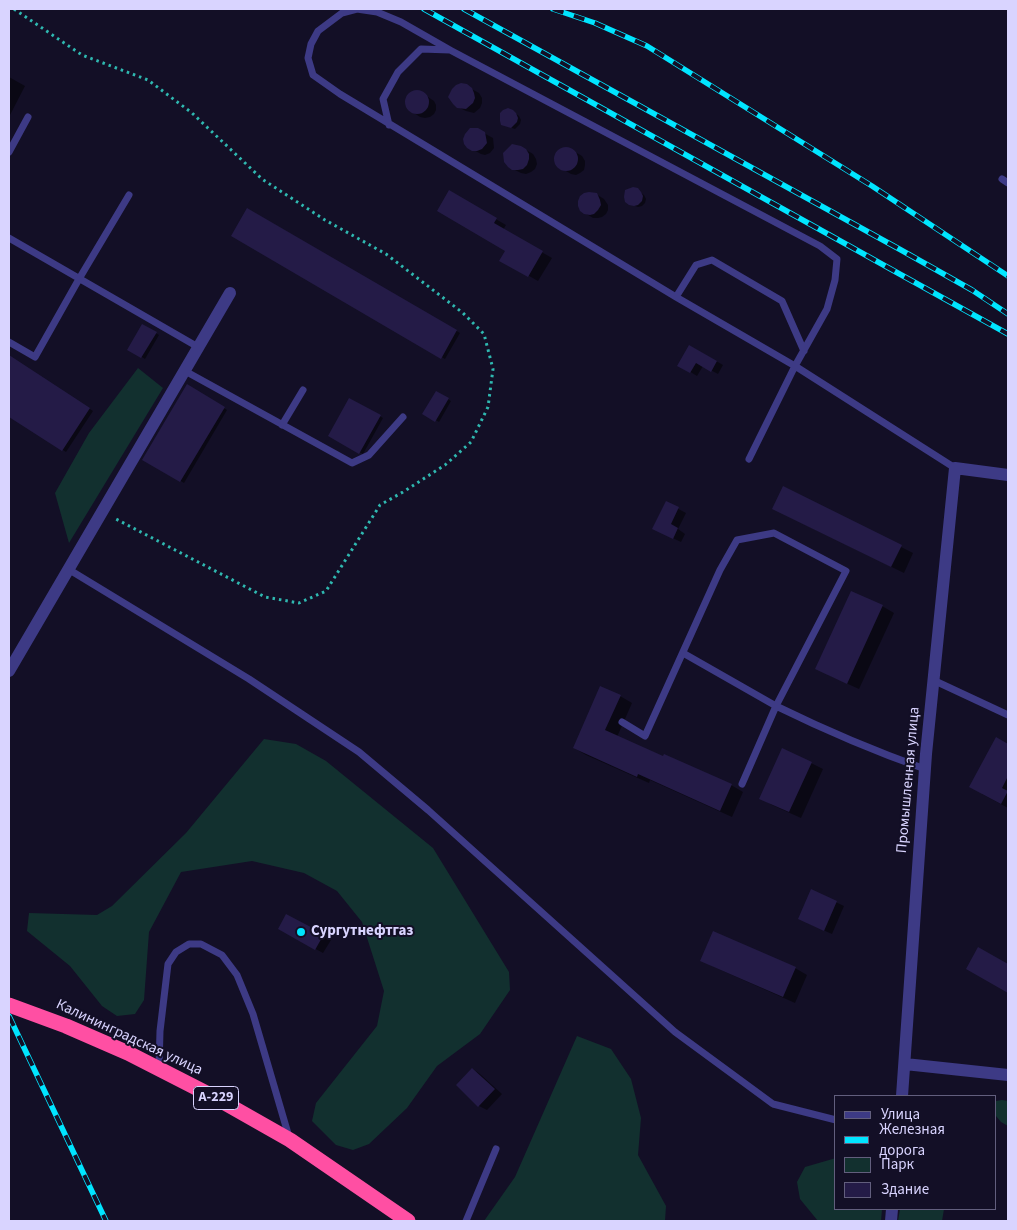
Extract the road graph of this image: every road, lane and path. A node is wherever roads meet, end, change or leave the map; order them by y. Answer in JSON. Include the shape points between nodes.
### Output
{"nodes":[{"id":1,"x":14,"y":9,"type":"edge"},
{"id":2,"x":450,"y":50,"type":"junction"},
{"id":3,"x":28,"y":117,"type":"dead end"},
{"id":4,"x":389,"y":125,"type":"junction"},
{"id":5,"x":9,"y":152,"type":"edge"},
{"id":6,"x":129,"y":196,"type":"dead end"},
{"id":7,"x":9,"y":238,"type":"edge"},
{"id":8,"x":79,"y":279,"type":"junction"},
{"id":9,"x":230,"y":293,"type":"dead end"},
{"id":10,"x":676,"y":297,"type":"junction"},
{"id":11,"x":9,"y":342,"type":"edge"},
{"id":12,"x":198,"y":347,"type":"junction"},
{"id":13,"x":804,"y":351,"type":"junction"},
{"id":14,"x":796,"y":366,"type":"junction"},
{"id":15,"x":185,"y":371,"type":"junction"},
{"id":16,"x":303,"y":390,"type":"dead end"},
{"id":17,"x":404,"y":417,"type":"dead end"},
{"id":18,"x":282,"y":425,"type":"junction"},
{"id":19,"x":749,"y":459,"type":"dead end"},
{"id":20,"x":955,"y":468,"type":"junction"},
{"id":21,"x":1008,"y":475,"type":"edge"},
{"id":22,"x":102,"y":512,"type":"junction"},
{"id":23,"x":68,"y":569,"type":"junction"},
{"id":24,"x":684,"y":653,"type":"junction"},
{"id":25,"x":9,"y":671,"type":"edge"},
{"id":26,"x":934,"y":680,"type":"junction"},
{"id":27,"x":776,"y":706,"type":"junction"},
{"id":28,"x":1008,"y":715,"type":"edge"},
{"id":29,"x":622,"y":722,"type":"dead end"},
{"id":30,"x":925,"y":769,"type":"junction"},
{"id":31,"x":742,"y":784,"type":"dead end"},
{"id":32,"x":9,"y":1004,"type":"edge"},
{"id":33,"x":905,"y":1064,"type":"junction"},
{"id":34,"x":159,"y":1068,"type":"junction"},
{"id":35,"x":1008,"y":1075,"type":"edge"},
{"id":36,"x":902,"y":1095,"type":"edge"},
{"id":37,"x":834,"y":1119,"type":"edge"},
{"id":38,"x":290,"y":1140,"type":"junction"},
{"id":39,"x":496,"y":1149,"type":"dead end"},
{"id":40,"x":408,"y":1221,"type":"edge"},
{"id":41,"x":466,"y":1221,"type":"edge"}],
"edges":[{"from":1,"to":22,"type":"path","via":[[82,55],[148,80],[192,113],[262,179],[386,254],[463,313],[484,334],[493,369],[488,406],[470,442],[445,465],[380,505],[326,591],[299,603],[265,597]]},
{"from":2,"to":4,"type":"lane","via":[[421,49],[398,72],[383,99]]},
{"from":2,"to":4,"type":"lane","via":[[401,22],[377,12],[357,9],[342,13],[318,31],[308,58],[314,75]]},
{"from":2,"to":13,"type":"lane","via":[[811,241],[837,259],[827,309]]},
{"from":3,"to":5,"type":"lane"},
{"from":4,"to":10,"type":"lane"},
{"from":6,"to":8,"type":"lane"},
{"from":7,"to":8,"type":"lane"},
{"from":8,"to":11,"type":"lane","via":[[36,358]]},
{"from":8,"to":12,"type":"lane"},
{"from":9,"to":12,"type":"street"},
{"from":10,"to":13,"type":"lane","via":[[696,265],[712,260],[782,301]]},
{"from":10,"to":14,"type":"lane"},
{"from":12,"to":15,"type":"street"},
{"from":13,"to":14,"type":"lane"},
{"from":14,"to":19,"type":"lane"},
{"from":14,"to":20,"type":"lane"},
{"from":15,"to":18,"type":"lane"},
{"from":15,"to":22,"type":"street"},
{"from":16,"to":18,"type":"lane"},
{"from":17,"to":18,"type":"lane","via":[[369,455],[352,463]]},
{"from":20,"to":21,"type":"street"},
{"from":20,"to":26,"type":"street","name":"Промышленная улица"},
{"from":22,"to":23,"type":"street"},
{"from":23,"to":25,"type":"street"},
{"from":23,"to":37,"type":"lane","via":[[249,679],[359,752],[675,1032],[773,1104]]},
{"from":24,"to":27,"type":"lane"},
{"from":24,"to":27,"type":"lane","via":[[720,570],[737,540],[774,533],[846,571]]},
{"from":24,"to":29,"type":"lane","via":[[645,736]]},
{"from":26,"to":28,"type":"lane"},
{"from":26,"to":30,"type":"street","name":"Промышленная улица"},
{"from":27,"to":30,"type":"lane"},
{"from":27,"to":31,"type":"lane"},
{"from":30,"to":33,"type":"street","name":"Промышленная улица"},
{"from":32,"to":34,"type":"highway","name":"Калининградская улица","number":"А-229"},
{"from":33,"to":35,"type":"street"},
{"from":33,"to":36,"type":"street","name":"Промышленная улица"},
{"from":34,"to":38,"type":"highway","name":"Калининградская улица","number":"А-229"},
{"from":34,"to":38,"type":"lane","via":[[168,964],[176,952],[189,944],[201,944],[222,955],[237,975],[254,1014]]},
{"from":38,"to":40,"type":"highway","name":"Калининградская улица","number":"А-229"},
{"from":39,"to":41,"type":"lane"}]}
